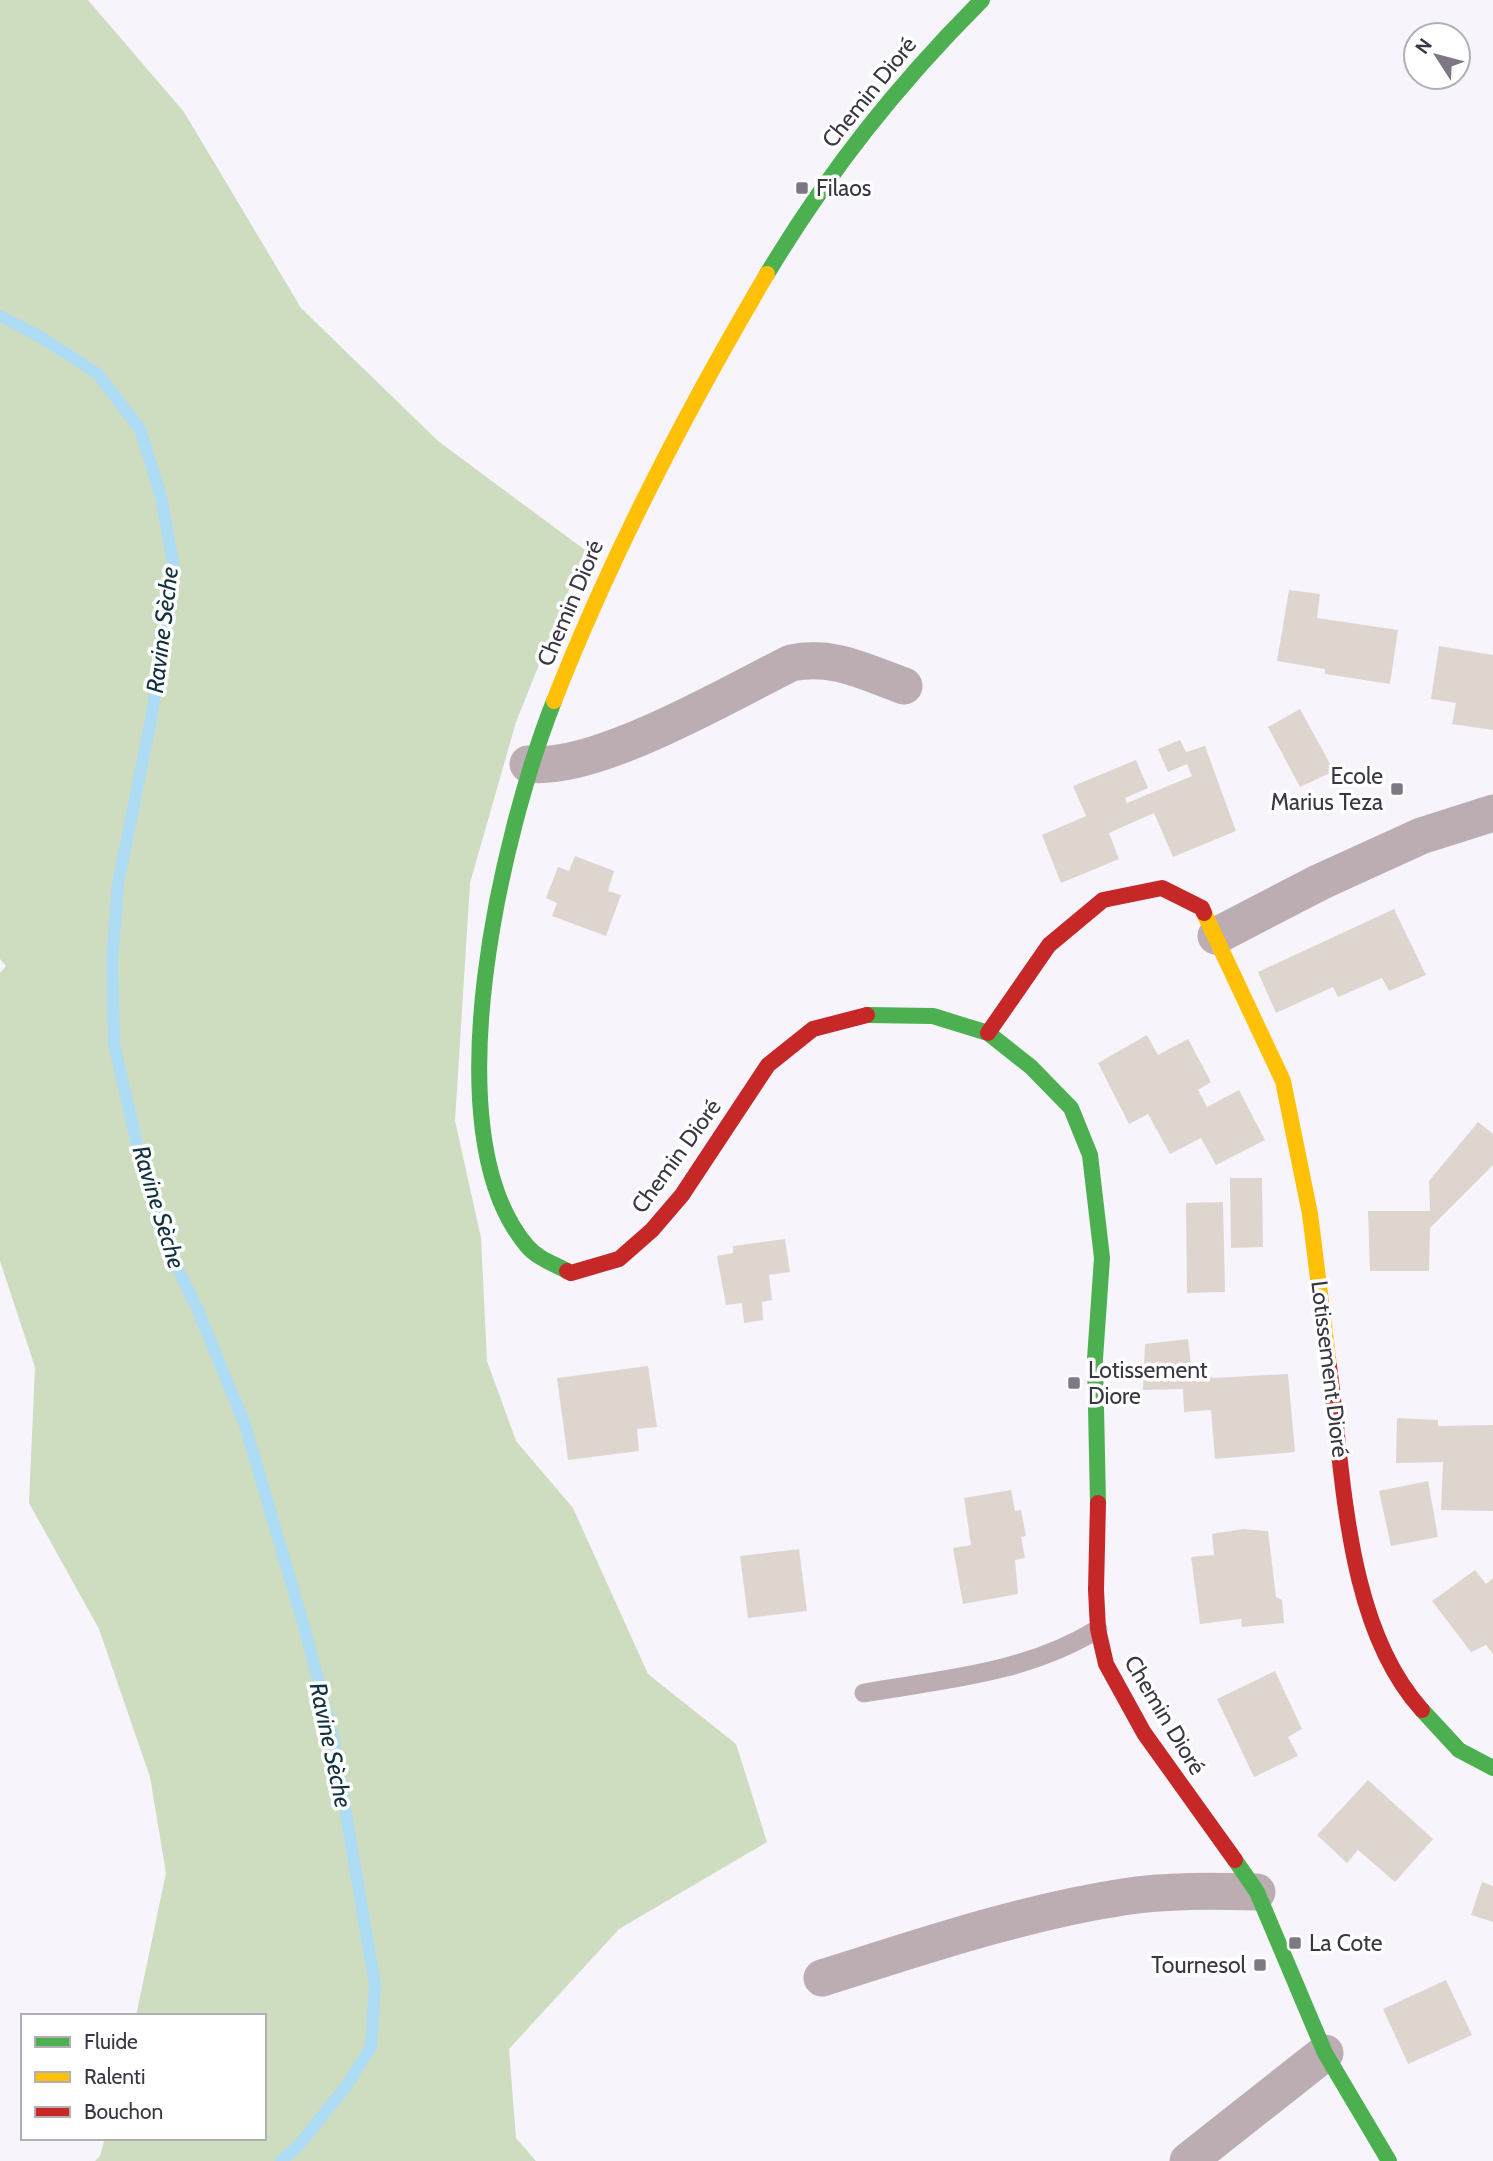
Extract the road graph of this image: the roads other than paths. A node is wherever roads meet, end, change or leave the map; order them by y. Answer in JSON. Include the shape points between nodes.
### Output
{"nodes":[{"id":1,"x":982,"y":0,"type":"edge"},
{"id":2,"x":904,"y":686,"type":"dead end"},
{"id":3,"x":528,"y":764,"type":"junction"},
{"id":4,"x":1493,"y":813,"type":"edge"},
{"id":5,"x":1216,"y":936,"type":"junction"},
{"id":6,"x":988,"y":1033,"type":"junction"},
{"id":7,"x":1098,"y":1629,"type":"junction"},
{"id":8,"x":864,"y":1693,"type":"dead end"},
{"id":9,"x":1493,"y":1768,"type":"edge"},
{"id":10,"x":1257,"y":1892,"type":"junction"},
{"id":11,"x":822,"y":1978,"type":"dead end"},
{"id":12,"x":1325,"y":2053,"type":"junction"},
{"id":13,"x":1188,"y":2161,"type":"edge"},
{"id":14,"x":1389,"y":2161,"type":"edge"}],
"edges":[{"from":1,"to":3,"type":"street","name":"Chemin Dioré","via":[[921,61],[859,135],[799,222],[630,524]]},
{"from":2,"to":3,"type":"street","via":[[837,662],[802,660],[569,764]]},
{"from":3,"to":6,"type":"street","name":"Chemin Dioré","via":[[505,851],[483,982],[479,1100],[495,1195],[528,1248],[571,1273],[619,1259],[682,1195],[768,1065],[813,1029],[868,1014],[933,1016]]},
{"from":4,"to":5,"type":"street","via":[[1421,835]]},
{"from":5,"to":6,"type":"street","name":"Lotissement Dioré","via":[[1202,908],[1162,888],[1103,900],[1049,945]]},
{"from":5,"to":9,"type":"street","name":"Lotissement Dioré","via":[[1283,1081],[1310,1214],[1355,1564],[1376,1640],[1423,1711],[1459,1750]]},
{"from":6,"to":7,"type":"street","name":"Chemin Dioré","via":[[1072,1108],[1090,1155],[1102,1258],[1096,1359]]},
{"from":7,"to":8,"type":"lane","via":[[1032,1662]]},
{"from":7,"to":10,"type":"street","name":"Chemin Dioré","via":[[1106,1664],[1144,1733]]},
{"from":10,"to":11,"type":"street","via":[[1123,1897],[994,1924]]},
{"from":10,"to":12,"type":"street","name":"Chemin Dioré"},
{"from":12,"to":13,"type":"street"},
{"from":12,"to":14,"type":"street","name":"Chemin Dioré"}]}
